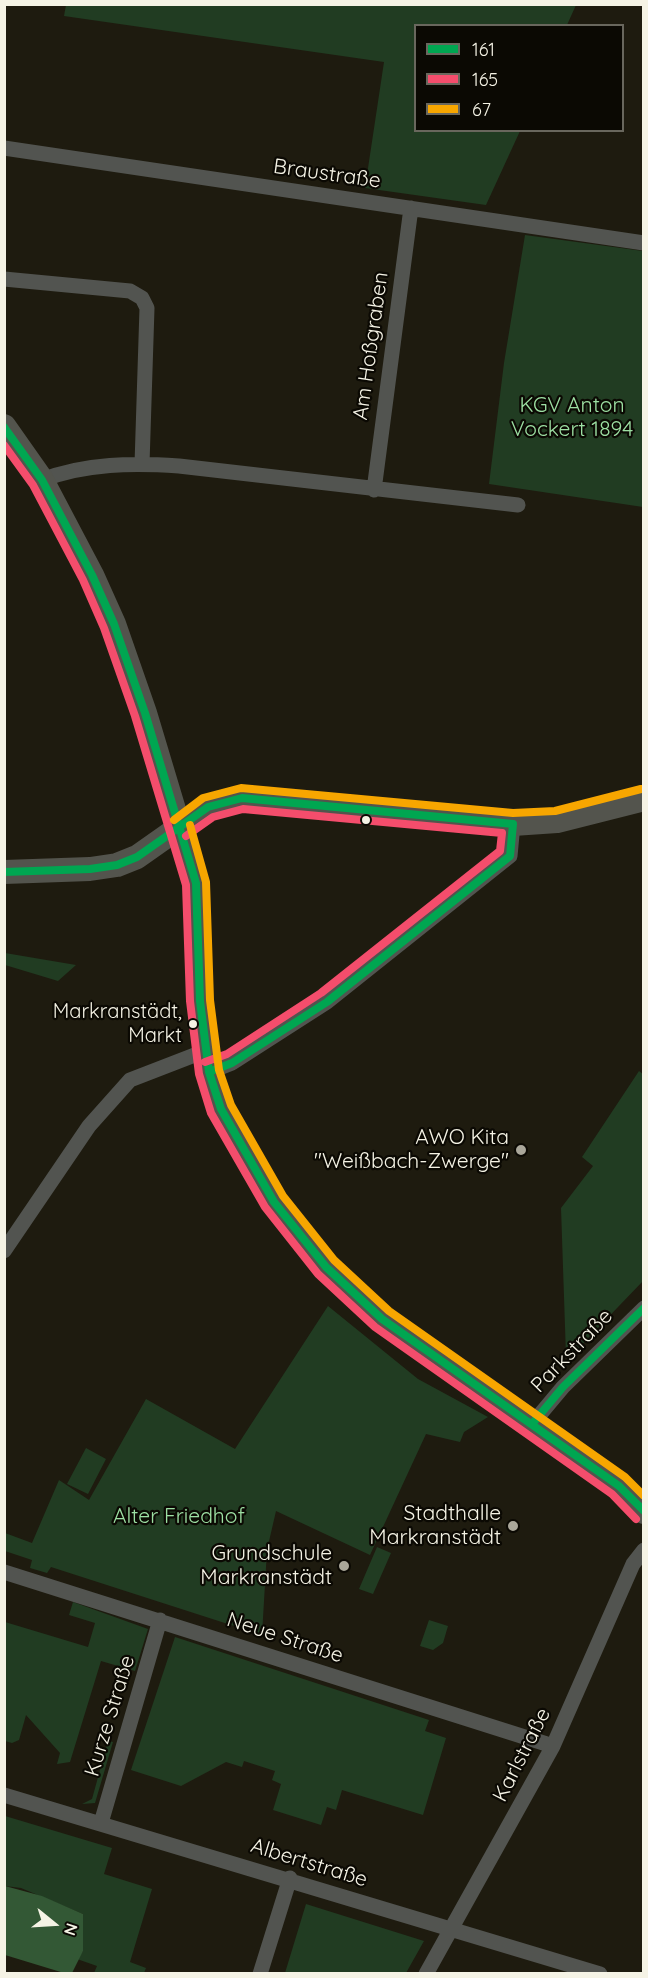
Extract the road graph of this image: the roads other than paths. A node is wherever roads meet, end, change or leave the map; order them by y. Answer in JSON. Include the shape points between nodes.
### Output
{"nodes":[{"id":1,"x":4,"y":148,"type":"edge"},
{"id":2,"x":411,"y":208,"type":"junction"},
{"id":3,"x":644,"y":243,"type":"edge"},
{"id":4,"x":4,"y":279,"type":"edge"},
{"id":5,"x":4,"y":426,"type":"edge"},
{"id":6,"x":142,"y":464,"type":"junction"},
{"id":7,"x":42,"y":480,"type":"junction"},
{"id":8,"x":374,"y":490,"type":"junction"},
{"id":9,"x":518,"y":505,"type":"dead end"},
{"id":10,"x":644,"y":799,"type":"edge"},
{"id":11,"x":513,"y":824,"type":"junction"},
{"id":12,"x":180,"y":828,"type":"junction"},
{"id":13,"x":4,"y":872,"type":"edge"},
{"id":14,"x":207,"y":1061,"type":"junction"},
{"id":15,"x":4,"y":1251,"type":"edge"},
{"id":16,"x":644,"y":1308,"type":"edge"},
{"id":17,"x":532,"y":1424,"type":"junction"},
{"id":18,"x":644,"y":1512,"type":"edge"},
{"id":19,"x":644,"y":1550,"type":"edge"},
{"id":20,"x":4,"y":1572,"type":"edge"},
{"id":21,"x":160,"y":1620,"type":"junction"},
{"id":22,"x":553,"y":1746,"type":"junction"},
{"id":23,"x":4,"y":1795,"type":"edge"},
{"id":24,"x":101,"y":1823,"type":"junction"},
{"id":25,"x":290,"y":1878,"type":"junction"},
{"id":26,"x":452,"y":1928,"type":"junction"},
{"id":27,"x":260,"y":1974,"type":"edge"},
{"id":28,"x":426,"y":1974,"type":"edge"},
{"id":29,"x":600,"y":1974,"type":"edge"}],
"edges":[{"from":1,"to":2,"type":"street","name":"Braustraße"},
{"from":2,"to":3,"type":"street","name":"Braustraße"},
{"from":2,"to":8,"type":"street","name":"Am Hoßgraben"},
{"from":4,"to":6,"type":"street","via":[[130,291],[142,298],[147,308]]},
{"from":5,"to":7,"type":"main road"},
{"from":6,"to":7,"type":"street","via":[[71,469]]},
{"from":6,"to":8,"type":"street","via":[[179,465]]},
{"from":7,"to":12,"type":"main road","via":[[114,624]]},
{"from":8,"to":9,"type":"street"},
{"from":10,"to":11,"type":"main road","via":[[557,821]]},
{"from":11,"to":12,"type":"main road","via":[[242,798],[208,807]]},
{"from":11,"to":14,"type":"street","via":[[510,856],[327,1002],[232,1063]]},
{"from":12,"to":13,"type":"main road","via":[[137,857],[117,865]]},
{"from":12,"to":14,"type":"main road","via":[[195,883]]},
{"from":14,"to":15,"type":"street","via":[[130,1080],[89,1126]]},
{"from":14,"to":17,"type":"main road","via":[[221,1109],[274,1202],[326,1267],[382,1319]]},
{"from":16,"to":17,"type":"street","name":"Parkstraße","via":[[563,1387]]},
{"from":17,"to":18,"type":"main road","via":[[619,1486]]},
{"from":19,"to":22,"type":"street","name":"Karlstraße","via":[[633,1564]]},
{"from":20,"to":21,"type":"street","name":"Neue Straße"},
{"from":21,"to":22,"type":"street","name":"Neue Straße"},
{"from":21,"to":24,"type":"street","name":"Kurze Straße"},
{"from":22,"to":26,"type":"street","name":"Karlstraße"},
{"from":23,"to":24,"type":"street","name":"Albertstraße"},
{"from":24,"to":25,"type":"street","name":"Albertstraße"},
{"from":25,"to":26,"type":"street","name":"Albertstraße"},
{"from":25,"to":27,"type":"street"},
{"from":26,"to":28,"type":"street","name":"Karlstraße"},
{"from":26,"to":29,"type":"street","name":"Albertstraße"}]}
